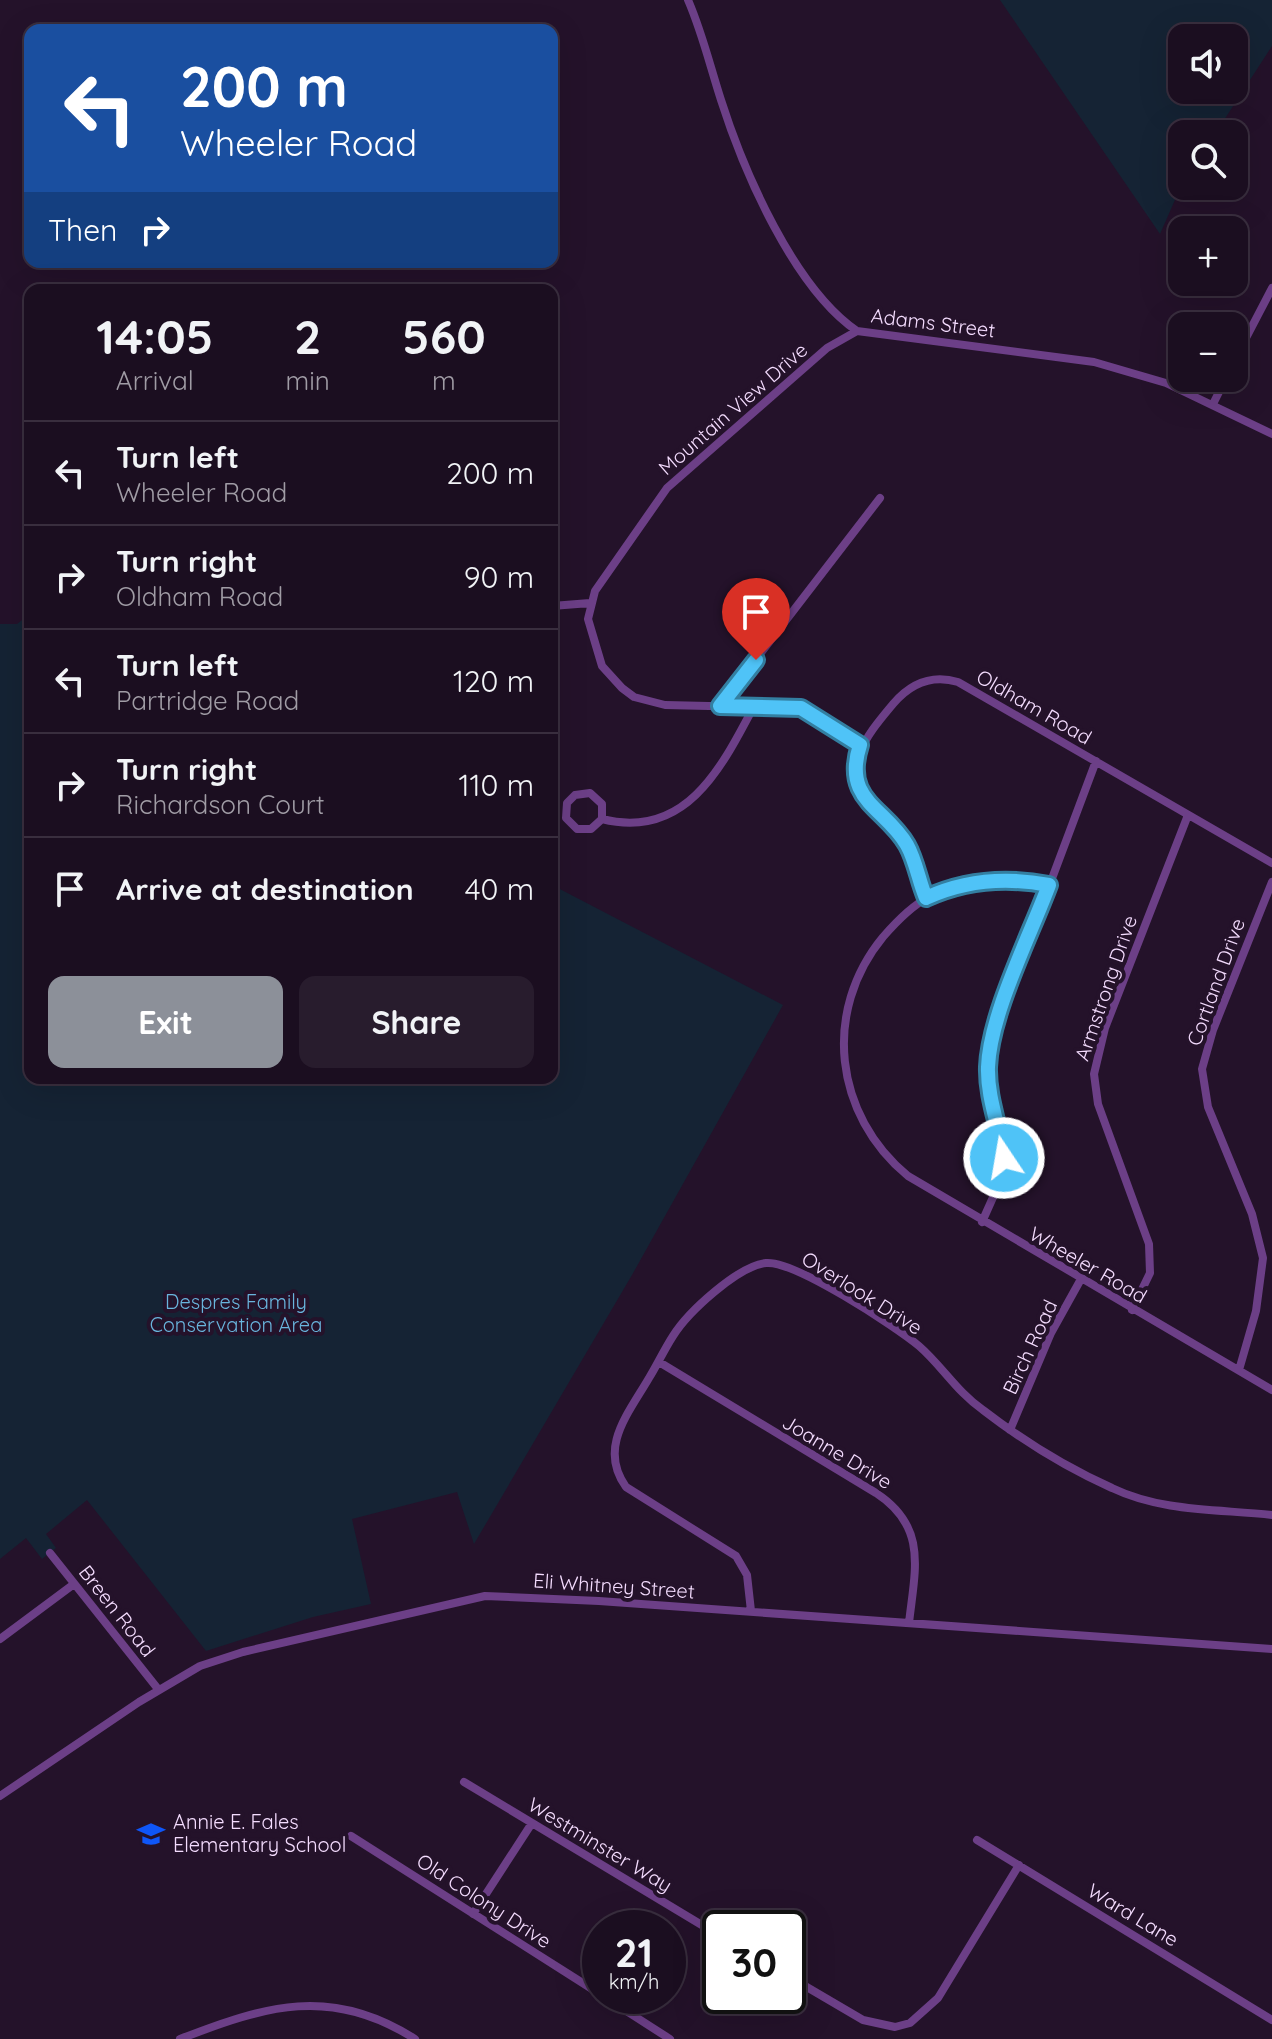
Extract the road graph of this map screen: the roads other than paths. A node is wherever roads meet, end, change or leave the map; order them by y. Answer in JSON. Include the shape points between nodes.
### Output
{"nodes":[{"id":1,"x":688,"y":0,"type":"edge"},
{"id":2,"x":1272,"y":288,"type":"edge"},
{"id":3,"x":857,"y":331,"type":"junction"},
{"id":4,"x":1248,"y":334,"type":"edge"},
{"id":5,"x":1219,"y":392,"type":"edge"},
{"id":6,"x":1213,"y":404,"type":"junction"},
{"id":7,"x":1272,"y":434,"type":"edge"},
{"id":8,"x":880,"y":498,"type":"dead end"},
{"id":9,"x":590,"y":603,"type":"junction"},
{"id":10,"x":558,"y":606,"type":"edge"},
{"id":11,"x":720,"y":706,"type":"junction"},
{"id":12,"x":754,"y":706,"type":"junction"},
{"id":13,"x":860,"y":745,"type":"junction"},
{"id":14,"x":1096,"y":761,"type":"junction"},
{"id":15,"x":1188,"y":815,"type":"junction"},
{"id":16,"x":602,"y":819,"type":"junction"},
{"id":17,"x":1272,"y":863,"type":"edge"},
{"id":18,"x":1272,"y":882,"type":"edge"},
{"id":19,"x":1049,"y":885,"type":"junction"},
{"id":20,"x":926,"y":898,"type":"junction"},
{"id":21,"x":982,"y":1222,"type":"junction"},
{"id":22,"x":1081,"y":1279,"type":"junction"},
{"id":23,"x":1132,"y":1310,"type":"junction"},
{"id":24,"x":659,"y":1362,"type":"junction"},
{"id":25,"x":1239,"y":1370,"type":"junction"},
{"id":26,"x":1272,"y":1390,"type":"edge"},
{"id":27,"x":1010,"y":1430,"type":"junction"},
{"id":28,"x":1272,"y":1515,"type":"edge"},
{"id":29,"x":50,"y":1553,"type":"dead end"},
{"id":30,"x":74,"y":1584,"type":"junction"},
{"id":31,"x":751,"y":1611,"type":"junction"},
{"id":32,"x":909,"y":1623,"type":"junction"},
{"id":33,"x":0,"y":1639,"type":"edge"},
{"id":34,"x":1272,"y":1649,"type":"edge"},
{"id":35,"x":158,"y":1689,"type":"junction"},
{"id":36,"x":464,"y":1782,"type":"dead end"},
{"id":37,"x":0,"y":1796,"type":"edge"},
{"id":38,"x":532,"y":1823,"type":"junction"},
{"id":39,"x":351,"y":1836,"type":"dead end"},
{"id":40,"x":977,"y":1840,"type":"dead end"},
{"id":41,"x":1019,"y":1865,"type":"junction"},
{"id":42,"x":473,"y":1914,"type":"junction"},
{"id":43,"x":702,"y":1925,"type":"edge"},
{"id":44,"x":582,"y":1982,"type":"edge"},
{"id":45,"x":806,"y":1987,"type":"edge"},
{"id":46,"x":631,"y":2014,"type":"edge"},
{"id":47,"x":1272,"y":2020,"type":"edge"},
{"id":48,"x":180,"y":2039,"type":"edge"},
{"id":49,"x":415,"y":2039,"type":"edge"},
{"id":50,"x":670,"y":2039,"type":"edge"}],
"edges":[{"from":1,"to":3,"type":"street","name":"Adams Street","via":[[752,178],[802,272],[834,315]]},
{"from":2,"to":4,"type":"street"},
{"from":3,"to":6,"type":"street","name":"Adams Street","via":[[1094,362],[1153,378]]},
{"from":3,"to":9,"type":"street","name":"Mountain View Drive","via":[[827,348],[667,488],[620,551]]},
{"from":5,"to":6,"type":"street"},
{"from":6,"to":7,"type":"street","name":"Adams Street"},
{"from":8,"to":11,"type":"street"},
{"from":9,"to":10,"type":"street"},
{"from":9,"to":11,"type":"street","via":[[596,652],[622,688],[647,702]]},
{"from":11,"to":12,"type":"street"},
{"from":12,"to":13,"type":"street","via":[[801,708]]},
{"from":12,"to":16,"type":"street","via":[[719,765],[685,807],[647,823]]},
{"from":13,"to":14,"type":"street","name":"Oldham Road","via":[[907,690],[944,678]]},
{"from":13,"to":20,"type":"street","via":[[858,784],[870,806],[908,845]]},
{"from":14,"to":15,"type":"street","name":"Oldham Road"},
{"from":14,"to":19,"type":"street"},
{"from":15,"to":17,"type":"street","name":"Oldham Road"},
{"from":15,"to":23,"type":"street","name":"Armstrong Drive","via":[[1105,1028],[1094,1074],[1098,1104],[1149,1244],[1150,1273]]},
{"from":16,"to":16,"type":"street","via":[[602,804],[590,793],[575,795],[566,807],[568,822],[580,830],[591,829]]},
{"from":18,"to":25,"type":"street","name":"Cortland Drive","via":[[1202,1069],[1208,1107],[1262,1250],[1260,1291]]},
{"from":19,"to":20,"type":"street","name":"Wheeler Road","via":[[998,880]]},
{"from":19,"to":21,"type":"street","via":[[990,1052],[990,1089],[1004,1158],[1003,1175]]},
{"from":20,"to":21,"type":"street","name":"Wheeler Road","via":[[891,928],[856,980],[842,1044],[846,1082],[859,1117],[881,1151],[908,1176]]},
{"from":21,"to":22,"type":"street","name":"Wheeler Road"},
{"from":22,"to":23,"type":"street","name":"Wheeler Road"},
{"from":22,"to":27,"type":"street","name":"Birch Road","via":[[1051,1333]]},
{"from":23,"to":25,"type":"street","name":"Wheeler Road"},
{"from":24,"to":27,"type":"street","name":"Overlook Drive","via":[[698,1307],[753,1266],[777,1263],[907,1337],[960,1392]]},
{"from":24,"to":31,"type":"street","name":"Overlook Drive","via":[[615,1438],[617,1474],[626,1487],[736,1556],[747,1575]]},
{"from":24,"to":32,"type":"street","name":"Joanne Drive","via":[[901,1513],[915,1559]]},
{"from":25,"to":26,"type":"street","name":"Wheeler Road"},
{"from":27,"to":28,"type":"street","name":"Overlook Drive","via":[[1109,1487],[1148,1503]]},
{"from":29,"to":30,"type":"street","name":"Breen Road"},
{"from":30,"to":33,"type":"street"},
{"from":30,"to":35,"type":"street","name":"Breen Road"},
{"from":31,"to":32,"type":"street","name":"Eli Whitney Street"},
{"from":31,"to":35,"type":"street","name":"Eli Whitney Street","via":[[485,1596],[220,1658]]},
{"from":32,"to":34,"type":"street","name":"Eli Whitney Street"},
{"from":35,"to":37,"type":"street","name":"Eli Whitney Street"},
{"from":36,"to":38,"type":"street","name":"Westminster Way"},
{"from":38,"to":42,"type":"street"},
{"from":38,"to":43,"type":"street","name":"Westminster Way"},
{"from":39,"to":42,"type":"street","name":"Old Colony Drive"},
{"from":40,"to":41,"type":"street","name":"Ward Lane"},
{"from":41,"to":45,"type":"street","via":[[938,1998],[910,2023],[895,2027],[863,2020]]},
{"from":41,"to":47,"type":"street","name":"Ward Lane"},
{"from":42,"to":44,"type":"street","name":"Old Colony Drive"},
{"from":46,"to":50,"type":"street","name":"Old Colony Drive"},
{"from":48,"to":49,"type":"street","via":[[242,2014],[303,2005],[363,2014]]}]}
